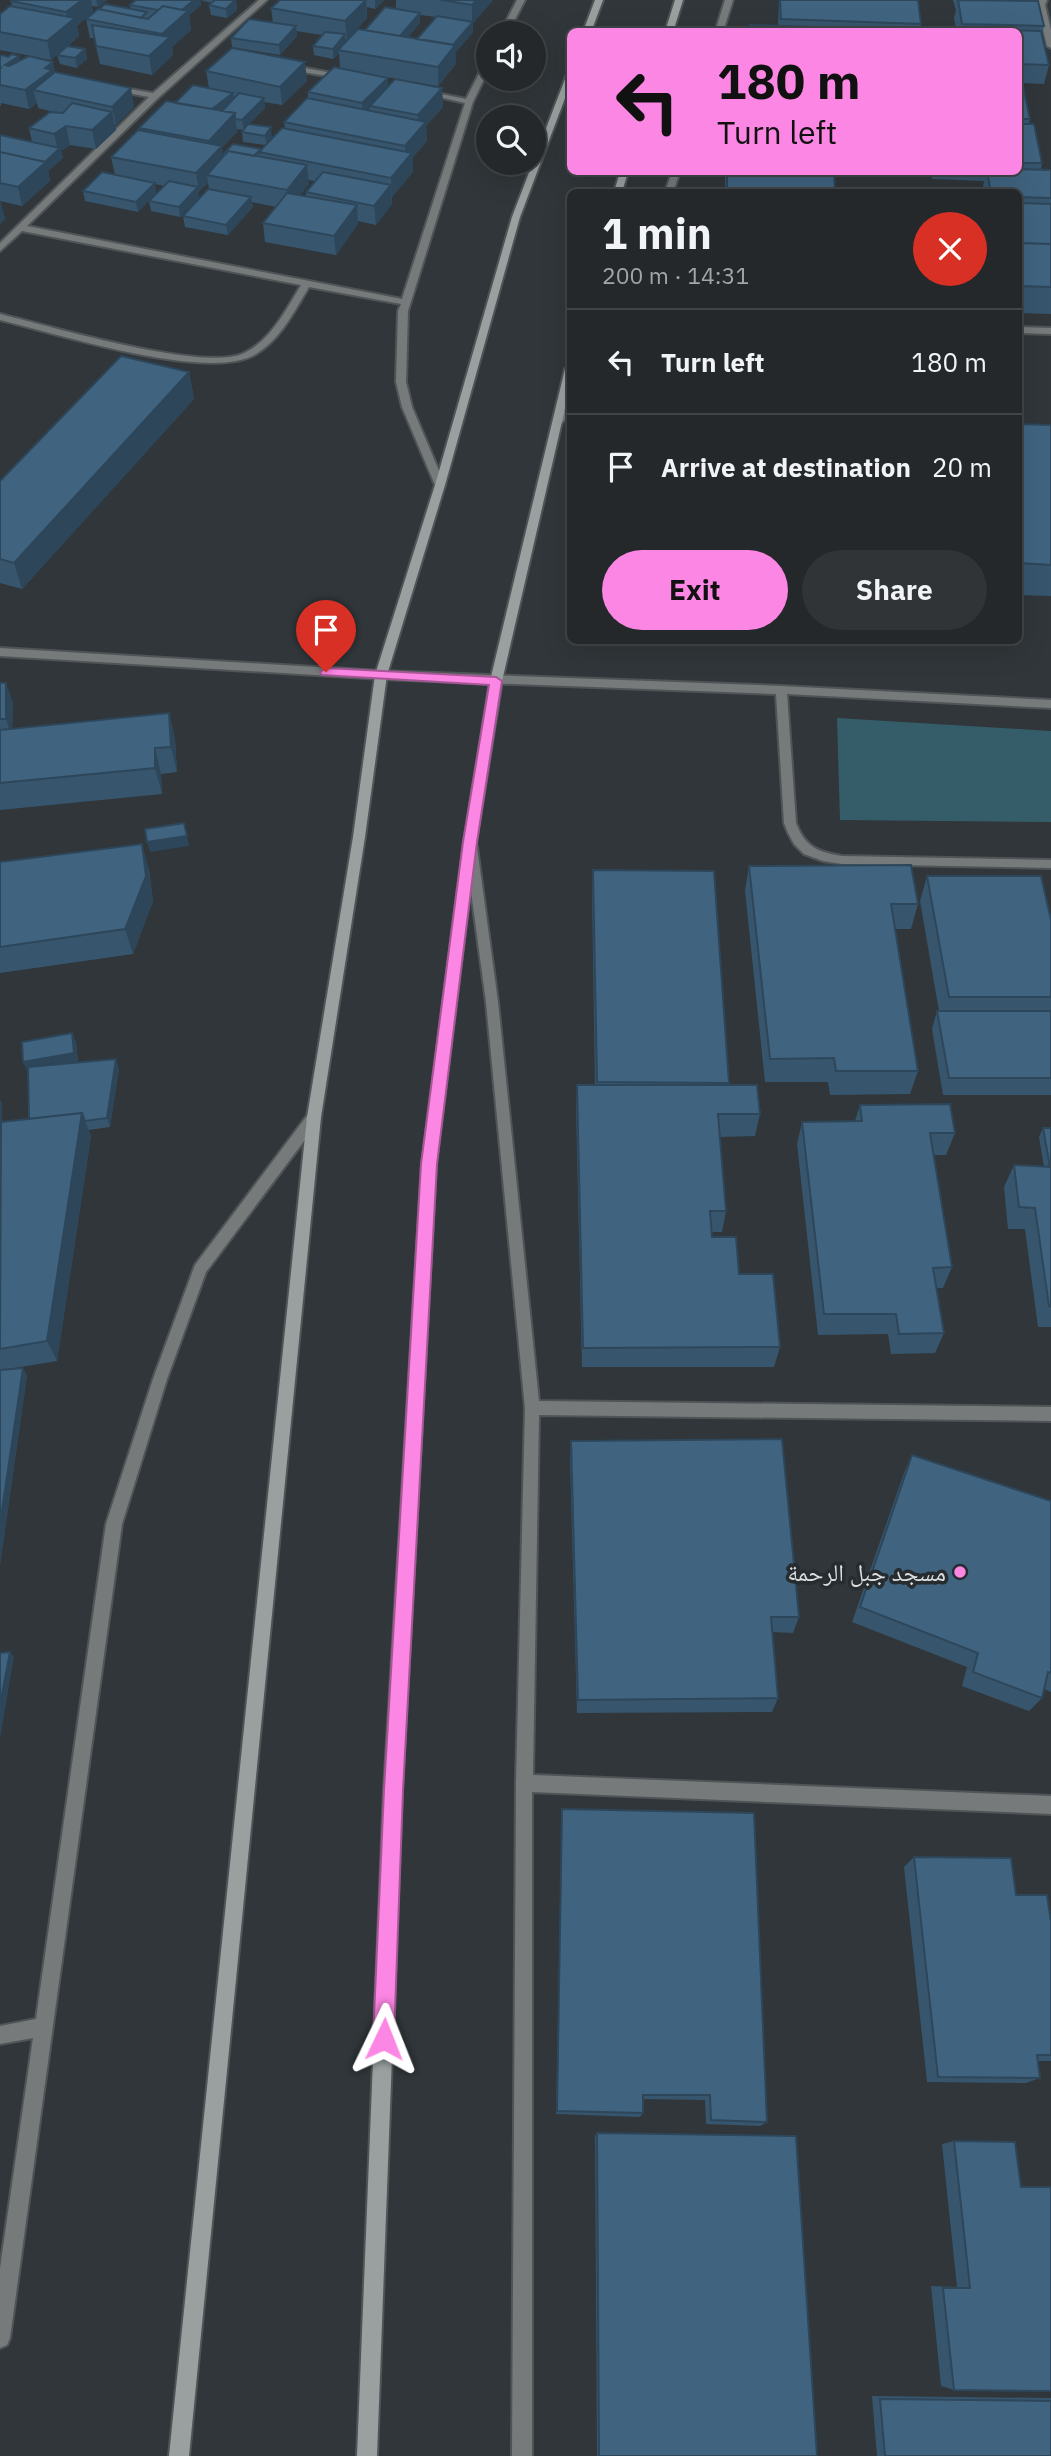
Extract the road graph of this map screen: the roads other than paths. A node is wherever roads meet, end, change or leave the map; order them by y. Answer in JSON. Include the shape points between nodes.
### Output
{"nodes":[{"id":1,"x":263,"y":0,"type":"edge"},
{"id":2,"x":522,"y":0,"type":"edge"},
{"id":3,"x":600,"y":0,"type":"edge"},
{"id":4,"x":679,"y":0,"type":"edge"},
{"id":5,"x":729,"y":0,"type":"edge"},
{"id":6,"x":1044,"y":0,"type":"edge"},
{"id":7,"x":511,"y":21,"type":"edge"},
{"id":8,"x":589,"y":28,"type":"edge"},
{"id":9,"x":670,"y":28,"type":"edge"},
{"id":10,"x":720,"y":28,"type":"edge"},
{"id":11,"x":1051,"y":46,"type":"edge"},
{"id":12,"x":206,"y":51,"type":"junction"},
{"id":13,"x":219,"y":53,"type":"dead end"},
{"id":14,"x":272,"y":63,"type":"edge"},
{"id":15,"x":351,"y":79,"type":"edge"},
{"id":16,"x":567,"y":84,"type":"edge"},
{"id":17,"x":103,"y":86,"type":"edge"},
{"id":18,"x":476,"y":88,"type":"edge"},
{"id":19,"x":416,"y":92,"type":"edge"},
{"id":20,"x":155,"y":96,"type":"junction"},
{"id":21,"x":469,"y":102,"type":"junction"},
{"id":22,"x":21,"y":228,"type":"junction"},
{"id":23,"x":0,"y":248,"type":"edge"},
{"id":24,"x":306,"y":285,"type":"junction"},
{"id":25,"x":406,"y":302,"type":"junction"},
{"id":26,"x":0,"y":317,"type":"edge"},
{"id":27,"x":1022,"y":330,"type":"edge"},
{"id":28,"x":1051,"y":331,"type":"edge"},
{"id":29,"x":567,"y":381,"type":"edge"},
{"id":30,"x":567,"y":412,"type":"edge"},
{"id":31,"x":556,"y":423,"type":"junction"},
{"id":32,"x":440,"y":485,"type":"junction"},
{"id":33,"x":0,"y":652,"type":"edge"},
{"id":34,"x":381,"y":675,"type":"junction"},
{"id":35,"x":496,"y":681,"type":"junction"},
{"id":36,"x":781,"y":690,"type":"junction"},
{"id":37,"x":1051,"y":704,"type":"edge"},
{"id":38,"x":470,"y":842,"type":"junction"},
{"id":39,"x":1051,"y":864,"type":"edge"},
{"id":40,"x":314,"y":1117,"type":"junction"},
{"id":41,"x":533,"y":1408,"type":"junction"},
{"id":42,"x":1051,"y":1414,"type":"edge"},
{"id":43,"x":524,"y":1783,"type":"junction"},
{"id":44,"x":1051,"y":1805,"type":"edge"},
{"id":45,"x":43,"y":2027,"type":"junction"},
{"id":46,"x":0,"y":2035,"type":"edge"},
{"id":47,"x":0,"y":2338,"type":"edge"},
{"id":48,"x":179,"y":2456,"type":"edge"},
{"id":49,"x":368,"y":2456,"type":"edge"},
{"id":50,"x":522,"y":2456,"type":"edge"}],
"edges":[{"from":1,"to":12,"type":"street"},
{"from":2,"to":7,"type":"street"},
{"from":3,"to":8,"type":"street"},
{"from":4,"to":9,"type":"street"},
{"from":5,"to":10,"type":"street"},
{"from":6,"to":11,"type":"street","via":[[1041,5]]},
{"from":12,"to":13,"type":"street"},
{"from":12,"to":20,"type":"street"},
{"from":14,"to":15,"type":"street"},
{"from":16,"to":32,"type":"street","via":[[516,217]]},
{"from":17,"to":20,"type":"street"},
{"from":18,"to":21,"type":"street"},
{"from":19,"to":21,"type":"street"},
{"from":20,"to":22,"type":"street"},
{"from":21,"to":25,"type":"street"},
{"from":22,"to":23,"type":"street"},
{"from":22,"to":24,"type":"street"},
{"from":24,"to":25,"type":"street"},
{"from":24,"to":26,"type":"street","via":[[265,342],[243,357],[213,361],[181,359]]},
{"from":25,"to":32,"type":"street","via":[[401,382]]},
{"from":27,"to":28,"type":"street"},
{"from":29,"to":31,"type":"street"},
{"from":30,"to":31,"type":"street"},
{"from":31,"to":35,"type":"street"},
{"from":32,"to":34,"type":"street"},
{"from":33,"to":34,"type":"street"},
{"from":34,"to":35,"type":"street"},
{"from":34,"to":40,"type":"street"},
{"from":35,"to":36,"type":"street"},
{"from":35,"to":38,"type":"street"},
{"from":36,"to":37,"type":"street"},
{"from":36,"to":39,"type":"street","via":[[790,823],[805,850],[842,860]]},
{"from":38,"to":41,"type":"street","via":[[492,1002]]},
{"from":38,"to":49,"type":"street","via":[[429,1164],[393,1790]]},
{"from":40,"to":45,"type":"street","via":[[200,1269],[114,1524]]},
{"from":40,"to":48,"type":"street"},
{"from":41,"to":42,"type":"street"},
{"from":41,"to":43,"type":"street"},
{"from":43,"to":44,"type":"street"},
{"from":43,"to":50,"type":"street"},
{"from":45,"to":46,"type":"street"},
{"from":45,"to":47,"type":"street"}]}
